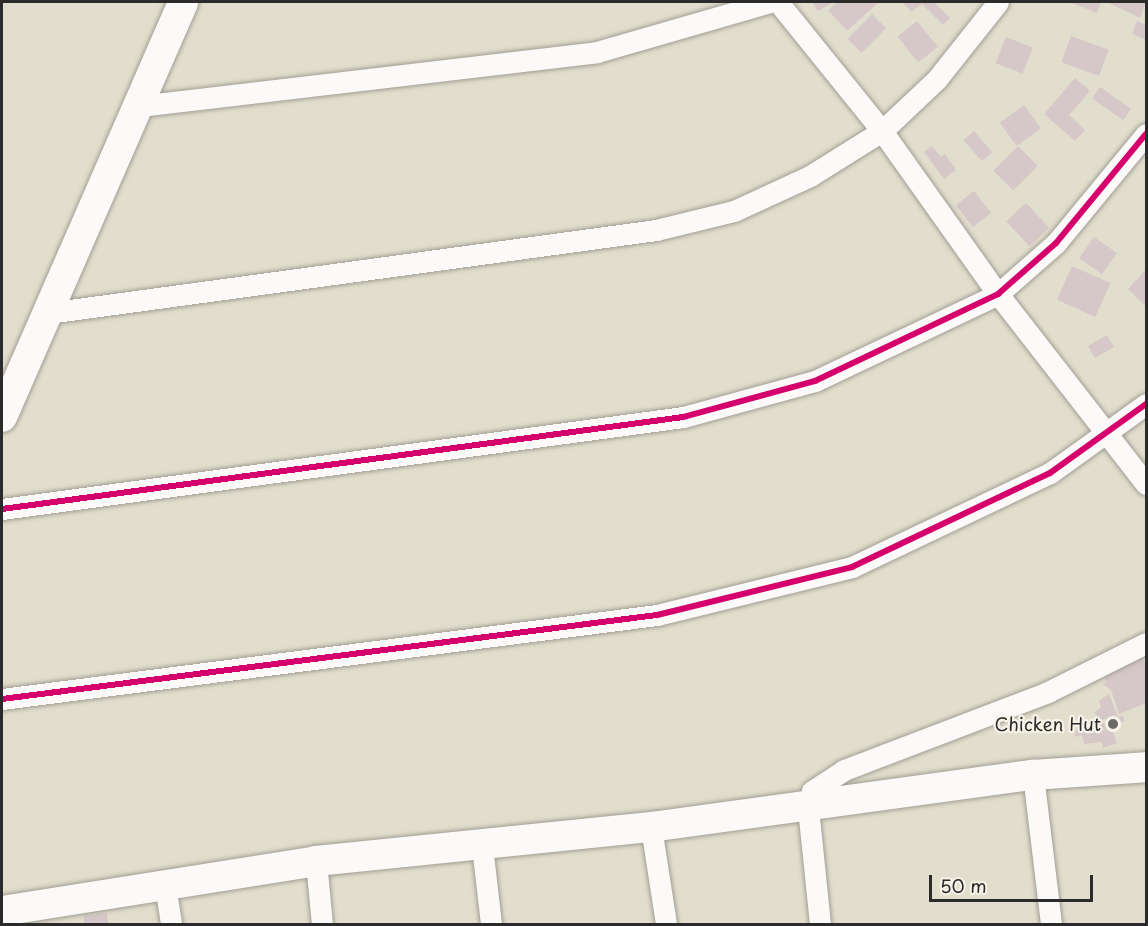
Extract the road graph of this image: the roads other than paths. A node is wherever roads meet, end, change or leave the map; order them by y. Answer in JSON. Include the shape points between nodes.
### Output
{"nodes":[{"id":1,"x":183,"y":2,"type":"edge"},
{"id":2,"x":770,"y":2,"type":"edge"},
{"id":3,"x":778,"y":2,"type":"edge"},
{"id":4,"x":998,"y":2,"type":"edge"},
{"id":5,"x":139,"y":106,"type":"junction"},
{"id":6,"x":882,"y":131,"type":"junction"},
{"id":7,"x":1146,"y":134,"type":"edge"},
{"id":8,"x":998,"y":294,"type":"junction"},
{"id":9,"x":48,"y":313,"type":"junction"},
{"id":10,"x":1146,"y":404,"type":"edge"},
{"id":11,"x":2,"y":417,"type":"edge"},
{"id":12,"x":1106,"y":432,"type":"junction"},
{"id":13,"x":1146,"y":484,"type":"edge"},
{"id":14,"x":2,"y":509,"type":"edge"},
{"id":15,"x":1146,"y":643,"type":"edge"},
{"id":16,"x":2,"y":699,"type":"edge"},
{"id":17,"x":1146,"y":767,"type":"edge"},
{"id":18,"x":1033,"y":774,"type":"junction"},
{"id":19,"x":808,"y":807,"type":"junction"},
{"id":20,"x":651,"y":826,"type":"junction"},
{"id":21,"x":482,"y":846,"type":"junction"},
{"id":22,"x":316,"y":861,"type":"junction"},
{"id":23,"x":165,"y":885,"type":"junction"},
{"id":24,"x":10,"y":915,"type":"edge"},
{"id":25,"x":171,"y":924,"type":"edge"},
{"id":26,"x":322,"y":924,"type":"edge"},
{"id":27,"x":491,"y":924,"type":"edge"},
{"id":28,"x":666,"y":924,"type":"edge"},
{"id":29,"x":820,"y":924,"type":"edge"},
{"id":30,"x":1051,"y":924,"type":"edge"}],
"edges":[{"from":1,"to":5,"type":"street"},
{"from":2,"to":5,"type":"street","via":[[597,52]]},
{"from":3,"to":6,"type":"street"},
{"from":4,"to":6,"type":"street","via":[[937,79]]},
{"from":5,"to":9,"type":"street"},
{"from":6,"to":8,"type":"street"},
{"from":6,"to":9,"type":"street","via":[[810,176],[734,211],[656,230]]},
{"from":7,"to":8,"type":"street","via":[[1056,243]]},
{"from":8,"to":12,"type":"street"},
{"from":8,"to":14,"type":"street","via":[[815,381],[683,417]]},
{"from":9,"to":11,"type":"street"},
{"from":10,"to":12,"type":"street"},
{"from":12,"to":13,"type":"street"},
{"from":12,"to":16,"type":"street","via":[[1050,474],[852,567],[669,612]]},
{"from":15,"to":19,"type":"street","via":[[1048,692],[844,770],[812,791]]},
{"from":17,"to":18,"type":"street"},
{"from":18,"to":19,"type":"street"},
{"from":18,"to":30,"type":"street"},
{"from":19,"to":20,"type":"street"},
{"from":19,"to":29,"type":"street"},
{"from":20,"to":21,"type":"street"},
{"from":20,"to":28,"type":"street"},
{"from":21,"to":22,"type":"street"},
{"from":21,"to":27,"type":"street"},
{"from":22,"to":23,"type":"street"},
{"from":22,"to":26,"type":"street"},
{"from":23,"to":24,"type":"street"},
{"from":23,"to":25,"type":"street"}]}
